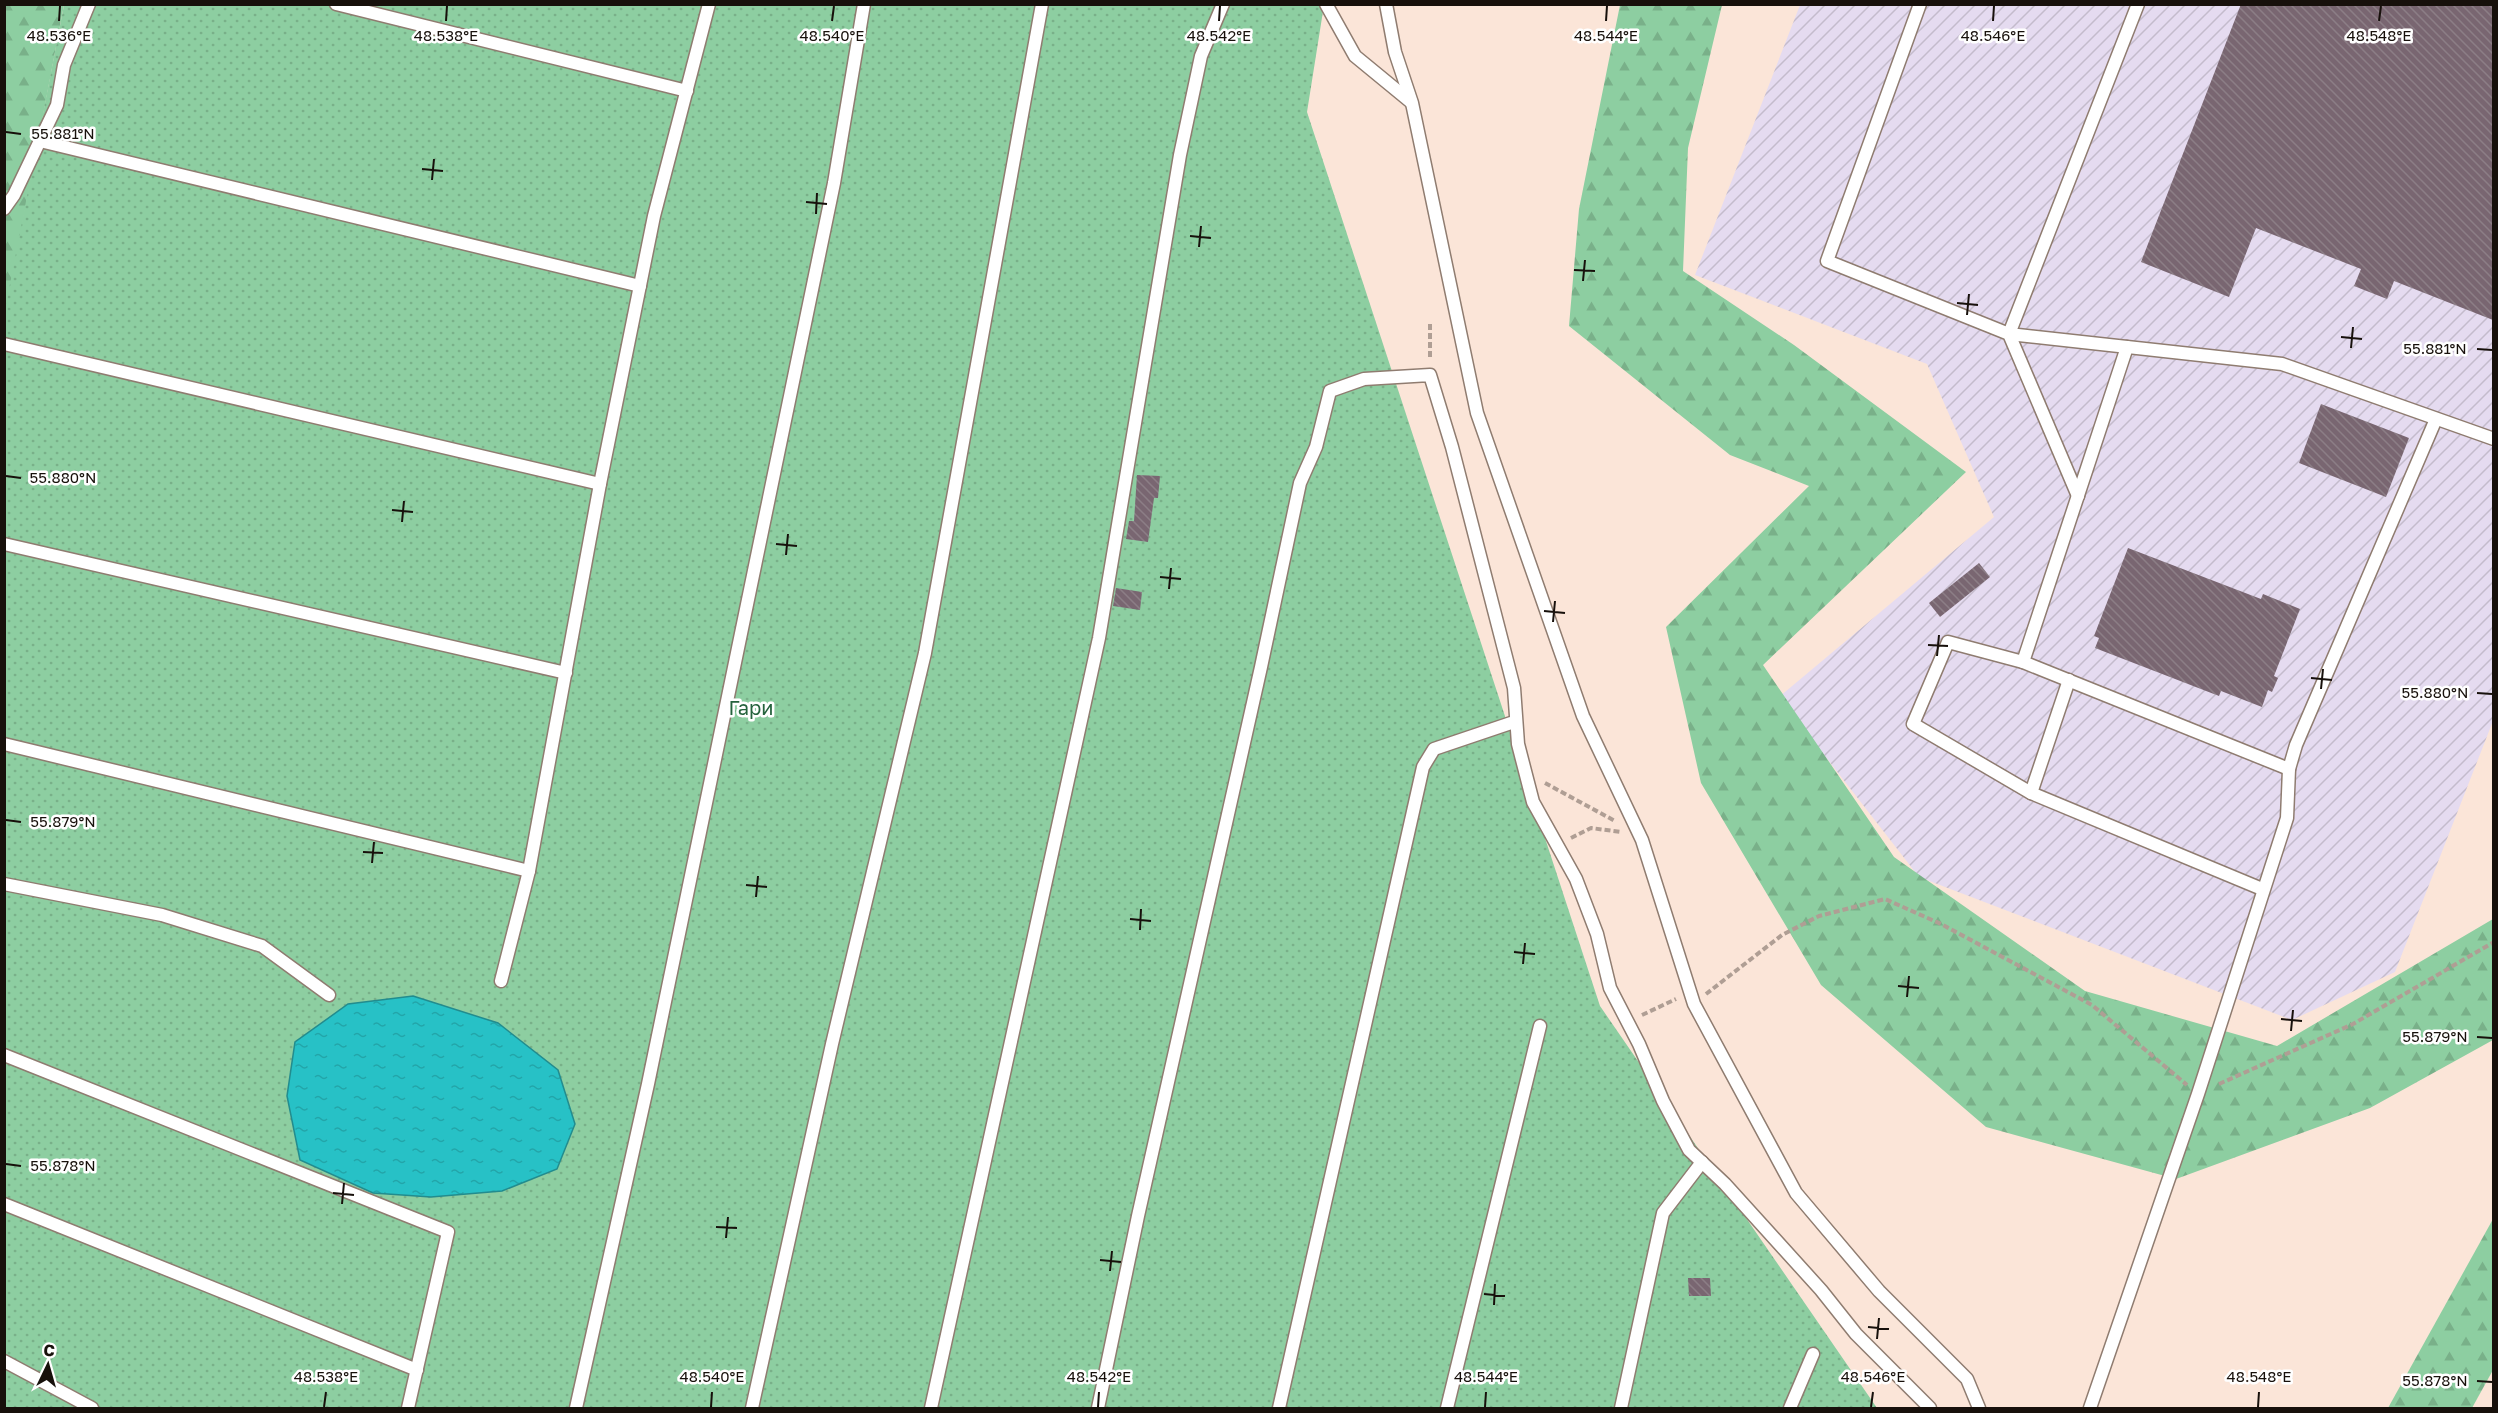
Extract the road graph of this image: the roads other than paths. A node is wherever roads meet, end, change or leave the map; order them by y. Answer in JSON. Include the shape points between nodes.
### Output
{"nodes":[{"id":1,"x":88,"y":4,"type":"edge"},
{"id":2,"x":336,"y":4,"type":"edge"},
{"id":3,"x":709,"y":4,"type":"edge"},
{"id":4,"x":864,"y":4,"type":"edge"},
{"id":5,"x":1042,"y":4,"type":"edge"},
{"id":6,"x":1223,"y":4,"type":"edge"},
{"id":7,"x":1326,"y":4,"type":"edge"},
{"id":8,"x":1386,"y":4,"type":"edge"},
{"id":9,"x":1920,"y":4,"type":"edge"},
{"id":10,"x":2138,"y":4,"type":"edge"},
{"id":11,"x":687,"y":91,"type":"junction"},
{"id":12,"x":1412,"y":103,"type":"junction"},
{"id":13,"x":40,"y":141,"type":"junction"},
{"id":14,"x":4,"y":209,"type":"edge"},
{"id":15,"x":640,"y":286,"type":"junction"},
{"id":16,"x":2010,"y":334,"type":"junction"},
{"id":17,"x":4,"y":344,"type":"edge"},
{"id":18,"x":2127,"y":347,"type":"junction"},
{"id":19,"x":2436,"y":419,"type":"junction"},
{"id":20,"x":2493,"y":439,"type":"edge"},
{"id":21,"x":600,"y":484,"type":"junction"},
{"id":22,"x":2078,"y":496,"type":"junction"},
{"id":23,"x":4,"y":543,"type":"edge"},
{"id":24,"x":2023,"y":662,"type":"junction"},
{"id":25,"x":566,"y":673,"type":"junction"},
{"id":26,"x":2069,"y":680,"type":"junction"},
{"id":27,"x":1511,"y":723,"type":"dead end"},
{"id":28,"x":4,"y":744,"type":"edge"},
{"id":29,"x":2289,"y":769,"type":"junction"},
{"id":30,"x":2031,"y":793,"type":"junction"},
{"id":31,"x":529,"y":871,"type":"junction"},
{"id":32,"x":4,"y":884,"type":"edge"},
{"id":33,"x":2262,"y":890,"type":"junction"},
{"id":34,"x":501,"y":981,"type":"dead end"},
{"id":35,"x":329,"y":994,"type":"dead end"},
{"id":36,"x":1540,"y":1026,"type":"dead end"},
{"id":37,"x":4,"y":1055,"type":"edge"},
{"id":38,"x":1702,"y":1162,"type":"junction"},
{"id":39,"x":4,"y":1204,"type":"edge"},
{"id":40,"x":1813,"y":1354,"type":"dead end"},
{"id":41,"x":4,"y":1361,"type":"edge"},
{"id":42,"x":417,"y":1370,"type":"junction"},
{"id":43,"x":92,"y":1408,"type":"edge"},
{"id":44,"x":408,"y":1408,"type":"edge"},
{"id":45,"x":576,"y":1408,"type":"edge"},
{"id":46,"x":752,"y":1408,"type":"edge"},
{"id":47,"x":931,"y":1408,"type":"edge"},
{"id":48,"x":1098,"y":1408,"type":"edge"},
{"id":49,"x":1279,"y":1408,"type":"edge"},
{"id":50,"x":1447,"y":1408,"type":"edge"},
{"id":51,"x":1621,"y":1408,"type":"edge"},
{"id":52,"x":1790,"y":1408,"type":"edge"},
{"id":53,"x":1930,"y":1408,"type":"edge"},
{"id":54,"x":1979,"y":1408,"type":"edge"},
{"id":55,"x":2090,"y":1408,"type":"edge"}],
"edges":[{"from":1,"to":13,"type":"lane","via":[[64,64],[57,105]]},
{"from":2,"to":11,"type":"lane"},
{"from":3,"to":11,"type":"lane"},
{"from":4,"to":45,"type":"lane","via":[[834,183],[648,1084]]},
{"from":5,"to":46,"type":"lane","via":[[925,653],[832,1044]]},
{"from":6,"to":47,"type":"lane","via":[[1201,56],[1180,155],[1099,638]]},
{"from":7,"to":12,"type":"lane","via":[[1355,56]]},
{"from":8,"to":12,"type":"lane","via":[[1395,52]]},
{"from":9,"to":16,"type":"lane","via":[[1827,261]]},
{"from":10,"to":16,"type":"lane"},
{"from":11,"to":15,"type":"lane"},
{"from":12,"to":54,"type":"lane","via":[[1477,413],[1583,716],[1639,834],[1694,1004],[1796,1193],[1879,1291],[1967,1379]]},
{"from":13,"to":14,"type":"lane"},
{"from":13,"to":15,"type":"lane"},
{"from":15,"to":21,"type":"lane"},
{"from":16,"to":18,"type":"lane"},
{"from":16,"to":22,"type":"lane"},
{"from":17,"to":21,"type":"lane"},
{"from":18,"to":19,"type":"lane","via":[[2282,364]]},
{"from":18,"to":22,"type":"lane"},
{"from":19,"to":20,"type":"lane"},
{"from":19,"to":29,"type":"lane"},
{"from":21,"to":25,"type":"lane"},
{"from":22,"to":24,"type":"lane"},
{"from":23,"to":25,"type":"lane"},
{"from":24,"to":26,"type":"lane"},
{"from":24,"to":30,"type":"lane","via":[[1948,642],[1913,724]]},
{"from":25,"to":31,"type":"lane"},
{"from":26,"to":29,"type":"lane"},
{"from":26,"to":30,"type":"lane"},
{"from":27,"to":49,"type":"lane","via":[[1434,749],[1423,766]]},
{"from":28,"to":31,"type":"lane"},
{"from":29,"to":33,"type":"lane","via":[[2287,818]]},
{"from":30,"to":33,"type":"lane"},
{"from":31,"to":34,"type":"lane"},
{"from":32,"to":35,"type":"lane","via":[[162,915],[262,946]]},
{"from":33,"to":55,"type":"lane","via":[[2198,1094]]},
{"from":36,"to":50,"type":"lane"},
{"from":37,"to":42,"type":"lane","via":[[448,1232]]},
{"from":38,"to":48,"type":"lane","via":[[1689,1150],[1663,1101],[1610,988],[1597,934],[1567,863],[1533,802],[1518,744],[1514,688],[1430,375],[1364,378],[1330,391],[1316,447],[1300,483]]},
{"from":38,"to":51,"type":"lane","via":[[1663,1213]]},
{"from":38,"to":53,"type":"lane","via":[[1821,1290],[1856,1334]]},
{"from":39,"to":42,"type":"lane"},
{"from":40,"to":52,"type":"lane"},
{"from":41,"to":43,"type":"lane"},
{"from":42,"to":44,"type":"lane"}]}
